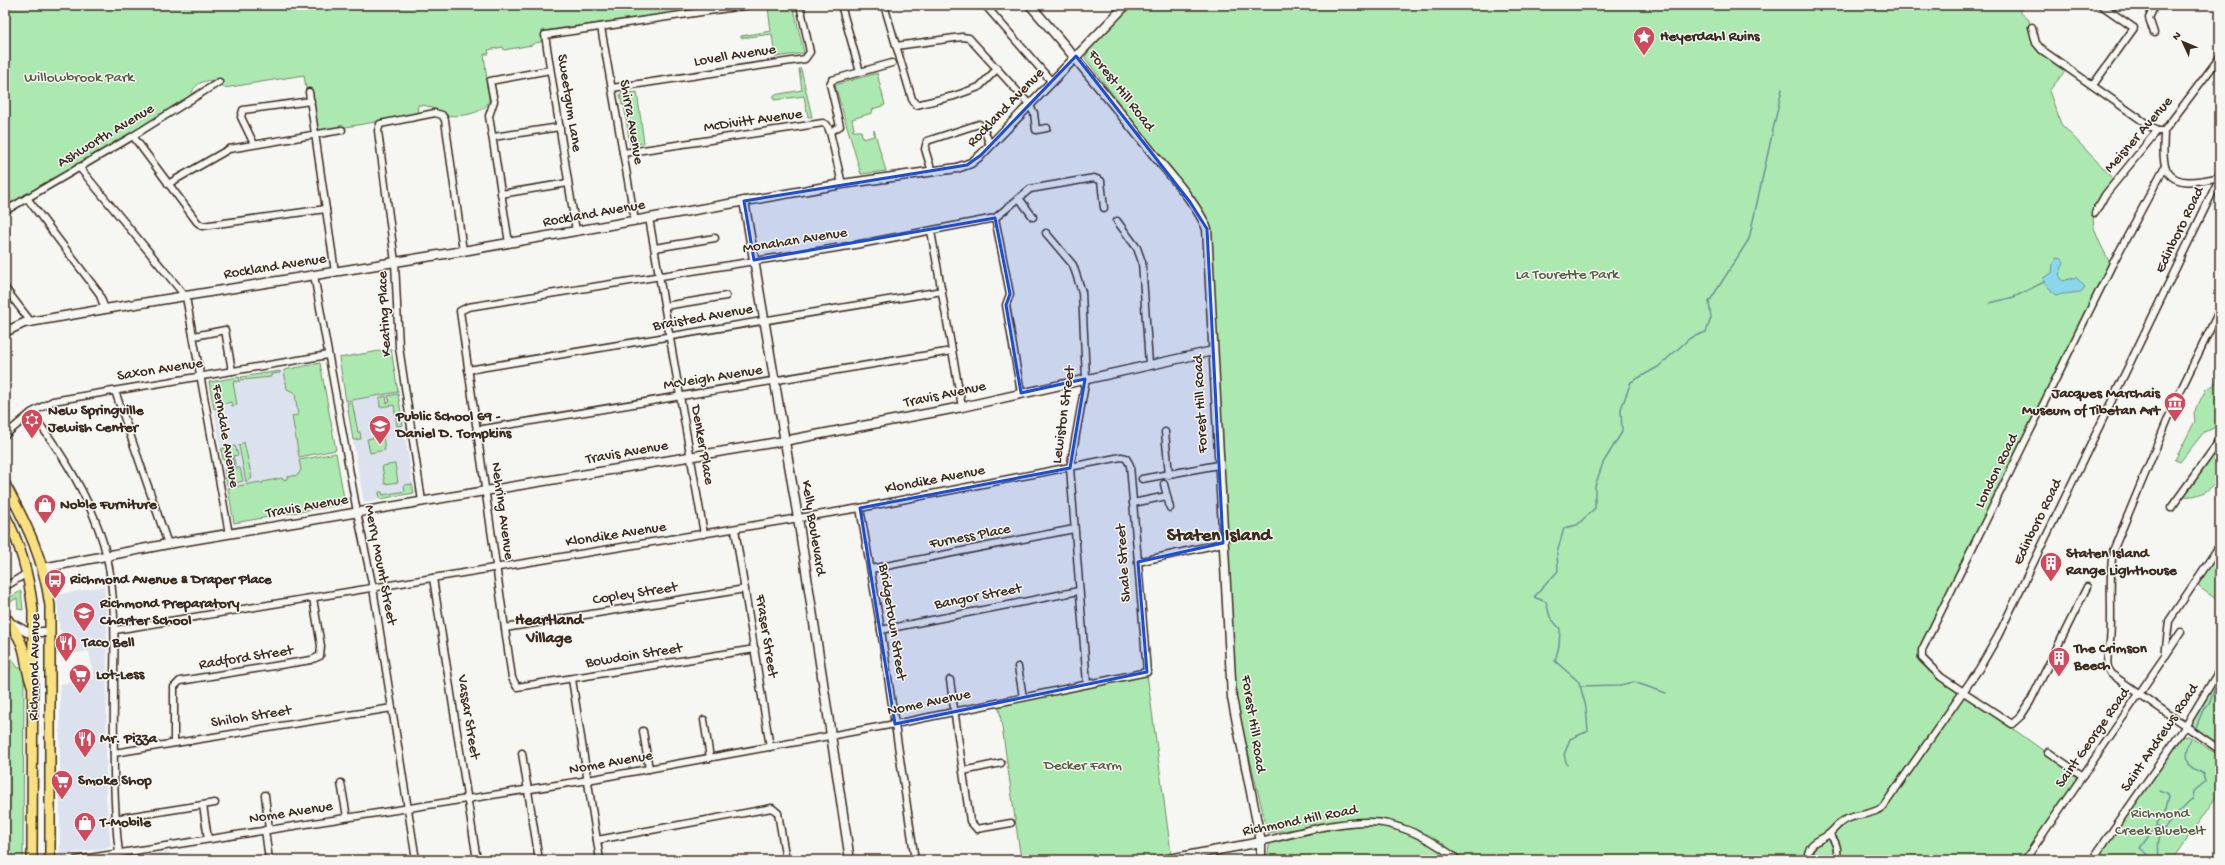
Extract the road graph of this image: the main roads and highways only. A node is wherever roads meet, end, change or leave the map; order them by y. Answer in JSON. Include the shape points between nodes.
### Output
{"nodes":[{"id":1,"x":5,"y":484,"type":"edge"},
{"id":2,"x":5,"y":515,"type":"edge"},
{"id":3,"x":6,"y":619,"type":"edge"},
{"id":4,"x":33,"y":688,"type":"junction"},
{"id":5,"x":32,"y":860,"type":"edge"},
{"id":6,"x":50,"y":860,"type":"edge"}],
"edges":[{"from":1,"to":6,"type":"main road","name":"Richmond Avenue","via":[[28,526],[43,568],[50,606]]},
{"from":2,"to":4,"type":"main road","name":"Richmond Avenue","via":[[18,542],[27,573],[33,610]]},
{"from":3,"to":4,"type":"main road","via":[[21,643],[26,658],[26,673]]},
{"from":4,"to":5,"type":"main road","name":"Richmond Avenue"}]}
